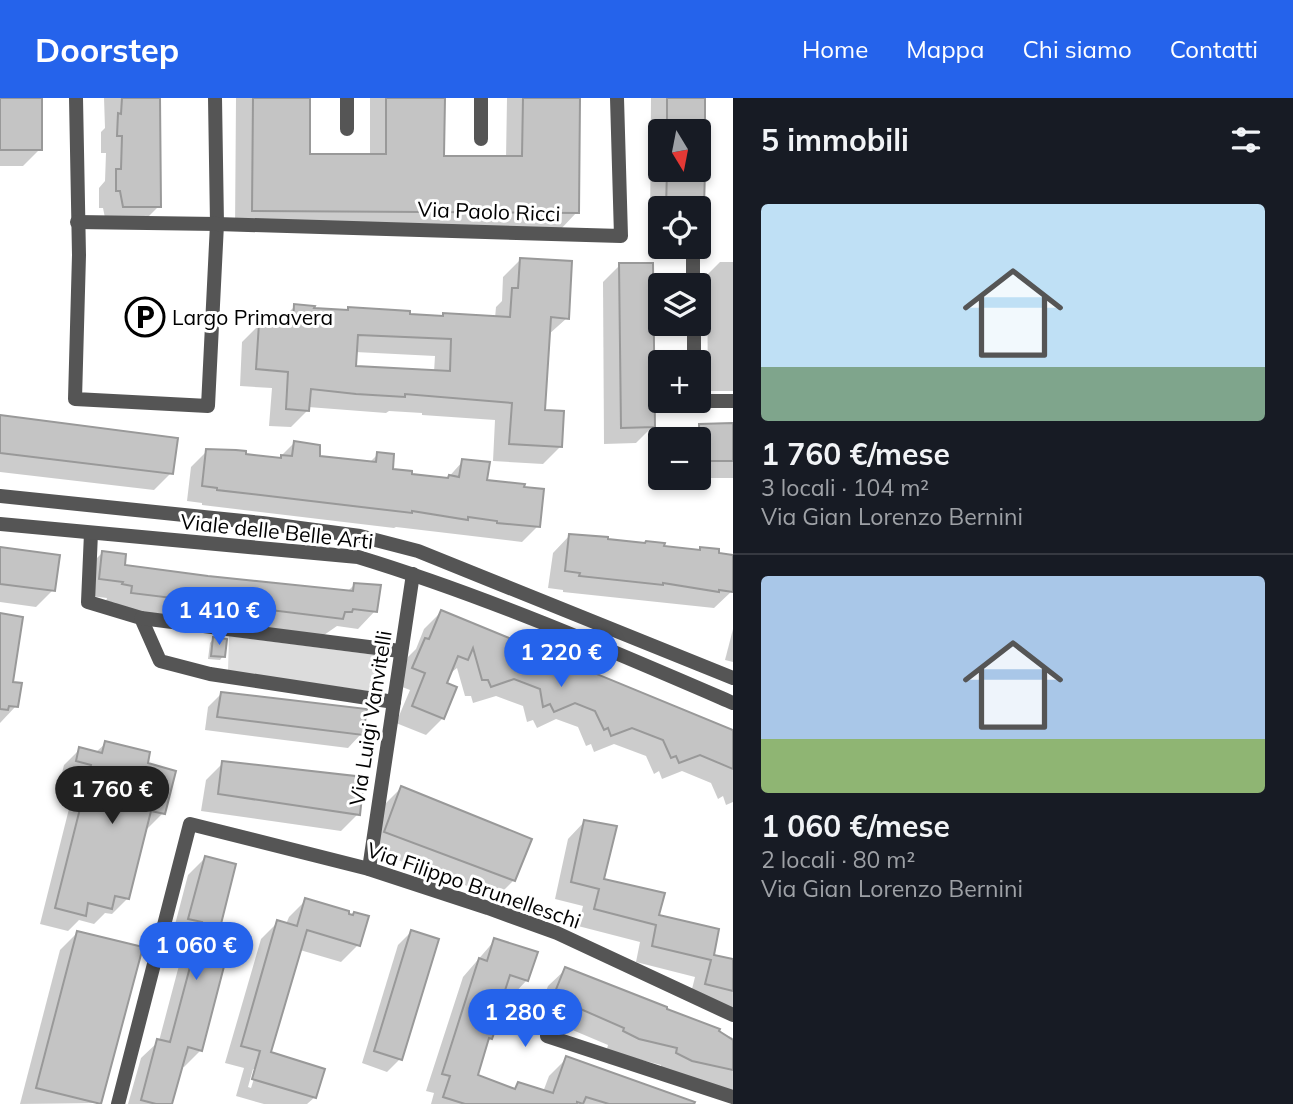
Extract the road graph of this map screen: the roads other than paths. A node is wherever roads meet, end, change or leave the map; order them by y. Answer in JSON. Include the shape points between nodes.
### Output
{"nodes":[{"id":1,"x":76,"y":98,"type":"edge"},
{"id":2,"x":215,"y":98,"type":"edge"},
{"id":3,"x":347,"y":98,"type":"edge"},
{"id":4,"x":481,"y":98,"type":"edge"},
{"id":5,"x":617,"y":98,"type":"edge"},
{"id":6,"x":347,"y":129,"type":"dead end"},
{"id":7,"x":481,"y":139,"type":"dead end"},
{"id":8,"x":78,"y":222,"type":"junction"},
{"id":9,"x":216,"y":224,"type":"junction"},
{"id":10,"x":693,"y":260,"type":"dead end"},
{"id":11,"x":693,"y":273,"type":"edge"},
{"id":12,"x":711,"y":401,"type":"edge"},
{"id":13,"x":733,"y":401,"type":"edge"},
{"id":14,"x":0,"y":496,"type":"edge"},
{"id":15,"x":0,"y":524,"type":"edge"},
{"id":16,"x":91,"y":533,"type":"junction"},
{"id":17,"x":413,"y":574,"type":"junction"},
{"id":18,"x":141,"y":618,"type":"junction"},
{"id":19,"x":400,"y":651,"type":"junction"},
{"id":20,"x":733,"y":678,"type":"edge"},
{"id":21,"x":394,"y":702,"type":"junction"},
{"id":22,"x":733,"y":703,"type":"edge"},
{"id":23,"x":369,"y":869,"type":"junction"},
{"id":24,"x":733,"y":1015,"type":"edge"},
{"id":25,"x":547,"y":1036,"type":"dead end"},
{"id":26,"x":733,"y":1097,"type":"edge"},
{"id":27,"x":118,"y":1104,"type":"edge"}],
"edges":[{"from":1,"to":8,"type":"street"},
{"from":2,"to":9,"type":"street"},
{"from":3,"to":6,"type":"street"},
{"from":4,"to":7,"type":"street"},
{"from":5,"to":9,"type":"street","name":"Via Paolo Ricci","via":[[621,236]]},
{"from":8,"to":9,"type":"street","name":"Via Paolo Ricci"},
{"from":8,"to":9,"type":"street","via":[[75,400],[208,406]]},
{"from":10,"to":11,"type":"street"},
{"from":12,"to":13,"type":"street"},
{"from":14,"to":20,"type":"street","name":"Viale delle Belle Arti","via":[[360,536],[418,551]]},
{"from":15,"to":16,"type":"street","name":"Viale delle Belle Arti"},
{"from":16,"to":17,"type":"street","name":"Viale delle Belle Arti","via":[[358,557]]},
{"from":16,"to":18,"type":"street","via":[[88,602]]},
{"from":17,"to":19,"type":"street","name":"Via Luigi Vanvitelli"},
{"from":17,"to":22,"type":"street","name":"Viale delle Belle Arti"},
{"from":18,"to":19,"type":"street"},
{"from":18,"to":21,"type":"street","via":[[160,661],[210,674]]},
{"from":19,"to":21,"type":"street","name":"Via Luigi Vanvitelli"},
{"from":21,"to":23,"type":"street","name":"Via Luigi Vanvitelli"},
{"from":23,"to":24,"type":"street","name":"Via Filippo Brunelleschi","via":[[557,933]]},
{"from":23,"to":27,"type":"street","name":"Via Filippo Brunelleschi","via":[[190,824]]},
{"from":25,"to":26,"type":"street"}]}
